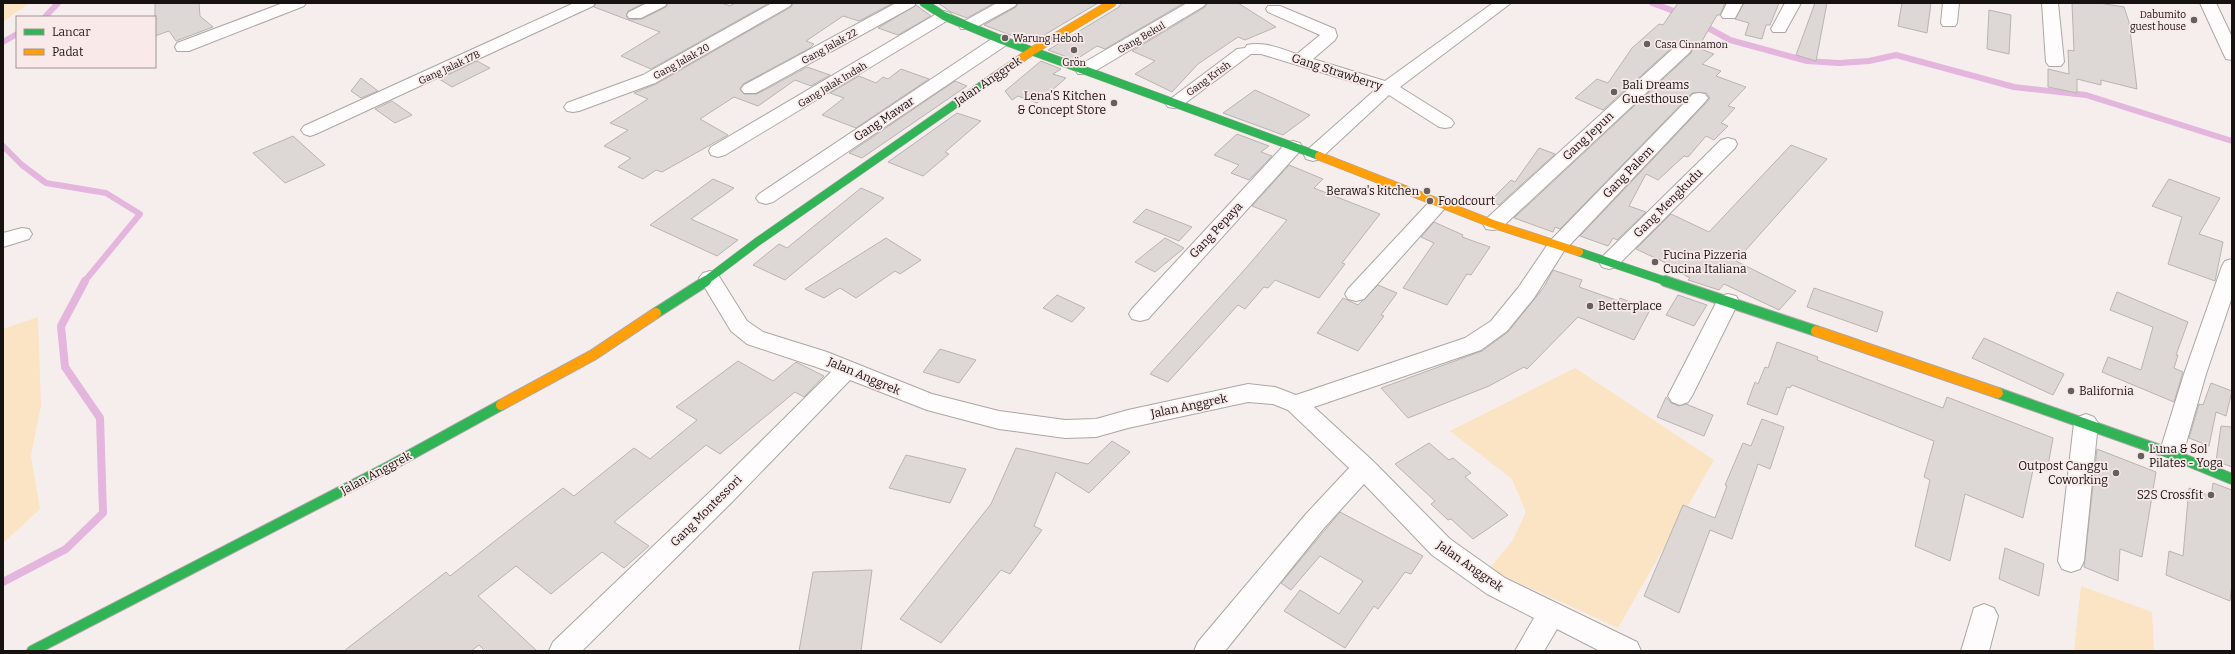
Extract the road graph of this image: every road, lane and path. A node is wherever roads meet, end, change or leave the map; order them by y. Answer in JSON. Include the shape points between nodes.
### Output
{"nodes":[{"id":1,"x":298,"y":3,"type":"edge"},
{"id":2,"x":587,"y":3,"type":"edge"},
{"id":3,"x":659,"y":3,"type":"edge"},
{"id":4,"x":784,"y":3,"type":"edge"},
{"id":5,"x":908,"y":3,"type":"edge"},
{"id":6,"x":924,"y":3,"type":"edge"},
{"id":7,"x":1008,"y":3,"type":"edge"},
{"id":8,"x":1112,"y":3,"type":"edge"},
{"id":9,"x":1198,"y":3,"type":"edge"},
{"id":10,"x":1503,"y":3,"type":"edge"},
{"id":11,"x":1793,"y":3,"type":"edge"},
{"id":12,"x":1951,"y":3,"type":"edge"},
{"id":13,"x":2050,"y":3,"type":"edge"},
{"id":14,"x":2208,"y":3,"type":"edge"},
{"id":15,"x":1274,"y":9,"type":"dead end"},
{"id":16,"x":635,"y":15,"type":"dead end"},
{"id":17,"x":944,"y":16,"type":"junction"},
{"id":18,"x":1949,"y":23,"type":"dead end"},
{"id":19,"x":967,"y":26,"type":"junction"},
{"id":20,"x":1779,"y":29,"type":"dead end"},
{"id":21,"x":1002,"y":40,"type":"junction"},
{"id":22,"x":183,"y":47,"type":"dead end"},
{"id":23,"x":1684,"y":48,"type":"dead end"},
{"id":24,"x":1253,"y":50,"type":"joint"},
{"id":25,"x":1032,"y":51,"type":"junction"},
{"id":26,"x":2232,"y":55,"type":"edge"},
{"id":27,"x":1301,"y":60,"type":"junction"},
{"id":28,"x":2055,"y":62,"type":"dead end"},
{"id":29,"x":1084,"y":70,"type":"junction"},
{"id":30,"x":1388,"y":87,"type":"junction"},
{"id":31,"x":750,"y":89,"type":"dead end"},
{"id":32,"x":1699,"y":98,"type":"dead end"},
{"id":33,"x":1174,"y":103,"type":"junction"},
{"id":34,"x":573,"y":107,"type":"dead end"},
{"id":35,"x":1445,"y":123,"type":"dead end"},
{"id":36,"x":310,"y":130,"type":"dead end"},
{"id":37,"x":1728,"y":144,"type":"dead end"},
{"id":38,"x":1293,"y":147,"type":"junction"},
{"id":39,"x":718,"y":151,"type":"dead end"},
{"id":40,"x":1313,"y":155,"type":"junction"},
{"id":41,"x":766,"y":198,"type":"dead end"},
{"id":42,"x":1439,"y":203,"type":"junction"},
{"id":43,"x":1492,"y":224,"type":"junction"},
{"id":44,"x":22,"y":234,"type":"dead end"},
{"id":45,"x":3,"y":240,"type":"edge"},
{"id":46,"x":1557,"y":246,"type":"junction"},
{"id":47,"x":1609,"y":262,"type":"junction"},
{"id":48,"x":2232,"y":266,"type":"edge"},
{"id":49,"x":710,"y":278,"type":"junction"},
{"id":50,"x":1356,"y":294,"type":"dead end"},
{"id":51,"x":1728,"y":301,"type":"junction"},
{"id":52,"x":1140,"y":314,"type":"dead end"},
{"id":53,"x":847,"y":369,"type":"junction"},
{"id":54,"x":1680,"y":396,"type":"dead end"},
{"id":55,"x":1296,"y":404,"type":"junction"},
{"id":56,"x":2086,"y":423,"type":"junction"},
{"id":57,"x":2171,"y":454,"type":"junction"},
{"id":58,"x":1364,"y":468,"type":"junction"},
{"id":59,"x":2232,"y":479,"type":"edge"},
{"id":60,"x":2071,"y":561,"type":"dead end"},
{"id":61,"x":1551,"y":615,"type":"junction"},
{"id":62,"x":1984,"y":616,"type":"dead end"},
{"id":63,"x":32,"y":651,"type":"edge"},
{"id":64,"x":563,"y":651,"type":"edge"},
{"id":65,"x":1208,"y":651,"type":"edge"},
{"id":66,"x":1529,"y":651,"type":"edge"},
{"id":67,"x":1627,"y":651,"type":"edge"},
{"id":68,"x":1975,"y":651,"type":"edge"}],
"edges":[{"from":1,"to":22,"type":"street"},
{"from":2,"to":36,"type":"street","name":"Gang Jalak 17B"},
{"from":3,"to":16,"type":"street"},
{"from":4,"to":34,"type":"street","name":"Gang Jalak 20","via":[[649,79]]},
{"from":5,"to":31,"type":"street","name":"Gang Jalak 22"},
{"from":6,"to":17,"type":"street"},
{"from":7,"to":19,"type":"street"},
{"from":8,"to":25,"type":"street","name":"Jalan Anggrek"},
{"from":9,"to":29,"type":"street","name":"Gang Bekul"},
{"from":10,"to":30,"type":"street"},
{"from":11,"to":20,"type":"street"},
{"from":12,"to":18,"type":"street"},
{"from":13,"to":28,"type":"street"},
{"from":14,"to":26,"type":"street"},
{"from":15,"to":27,"type":"street","via":[[1329,33]]},
{"from":17,"to":19,"type":"street"},
{"from":17,"to":39,"type":"street","name":"Gang Jalak Indah"},
{"from":19,"to":21,"type":"street"},
{"from":21,"to":25,"type":"street"},
{"from":21,"to":41,"type":"street","name":"Gang Mawar"},
{"from":23,"to":43,"type":"street","name":"Gang Jepun"},
{"from":24,"to":27,"type":"street","name":"Gang Strawberry"},
{"from":24,"to":33,"type":"street","name":"Gang Krish"},
{"from":25,"to":29,"type":"street"},
{"from":25,"to":49,"type":"street","name":"Jalan Anggrek","via":[[757,242]]},
{"from":27,"to":30,"type":"street","name":"Gang Strawberry"},
{"from":29,"to":33,"type":"street"},
{"from":30,"to":35,"type":"street"},
{"from":30,"to":40,"type":"street","name":"Gang Strawberry"},
{"from":32,"to":46,"type":"street","name":"Gang Palem"},
{"from":33,"to":38,"type":"street"},
{"from":37,"to":47,"type":"street","name":"Gang Mengkudu"},
{"from":38,"to":40,"type":"street"},
{"from":38,"to":52,"type":"street","name":"Gang Pepaya"},
{"from":40,"to":42,"type":"street"},
{"from":42,"to":43,"type":"street"},
{"from":42,"to":50,"type":"street"},
{"from":43,"to":46,"type":"street"},
{"from":44,"to":45,"type":"street"},
{"from":46,"to":47,"type":"street"},
{"from":46,"to":55,"type":"street","name":"Gang Palem","via":[[1499,326],[1473,344]]},
{"from":47,"to":51,"type":"street"},
{"from":48,"to":57,"type":"street"},
{"from":49,"to":53,"type":"street","name":"Jalan Anggrek","via":[[738,326],[755,338]]},
{"from":49,"to":63,"type":"street","name":"Jalan Anggrek","via":[[586,359],[390,466]]},
{"from":51,"to":54,"type":"street"},
{"from":51,"to":56,"type":"street"},
{"from":53,"to":55,"type":"street","name":"Jalan Anggrek","via":[[927,401],[999,420],[1059,428],[1096,428],[1248,393],[1275,396]]},
{"from":53,"to":64,"type":"street","name":"Gang Montessori","via":[[723,495]]},
{"from":55,"to":58,"type":"street","name":"Jalan Anggrek"},
{"from":56,"to":57,"type":"street"},
{"from":56,"to":60,"type":"street"},
{"from":57,"to":59,"type":"street"},
{"from":58,"to":61,"type":"street","name":"Jalan Anggrek","via":[[1441,547],[1496,586]]},
{"from":58,"to":65,"type":"street","via":[[1315,521]]},
{"from":61,"to":66,"type":"street"},
{"from":61,"to":67,"type":"street","name":"Jalan Anggrek"},
{"from":62,"to":68,"type":"street"}]}
